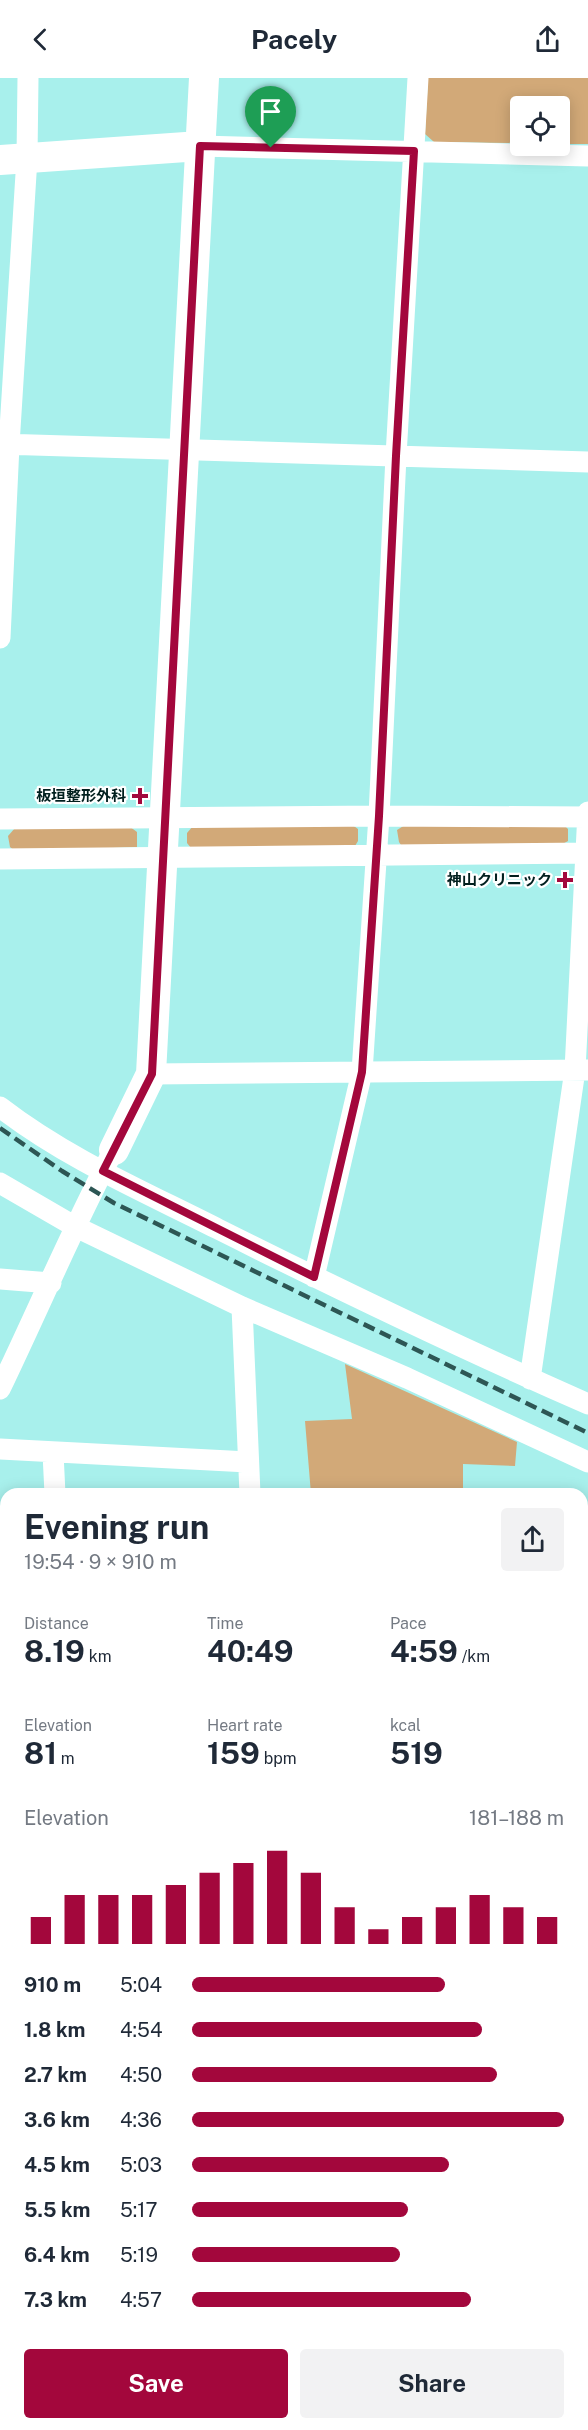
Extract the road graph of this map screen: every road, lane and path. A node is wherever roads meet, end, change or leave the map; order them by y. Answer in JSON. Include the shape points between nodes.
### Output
{"nodes":[{"id":1,"x":28,"y":78,"type":"edge"},
{"id":2,"x":204,"y":78,"type":"edge"},
{"id":3,"x":418,"y":78,"type":"edge"},
{"id":4,"x":200,"y":146,"type":"junction"},
{"id":5,"x":414,"y":151,"type":"junction"},
{"id":6,"x":588,"y":156,"type":"edge"},
{"id":7,"x":14,"y":159,"type":"edge"},
{"id":8,"x":4,"y":444,"type":"edge"},
{"id":9,"x":184,"y":450,"type":"junction"},
{"id":10,"x":396,"y":456,"type":"junction"},
{"id":11,"x":588,"y":462,"type":"edge"},
{"id":12,"x":0,"y":631,"type":"edge"},
{"id":13,"x":0,"y":638,"type":"edge"},
{"id":14,"x":588,"y":812,"type":"edge"},
{"id":15,"x":379,"y":816,"type":"junction"},
{"id":16,"x":588,"y":817,"type":"edge"},
{"id":17,"x":164,"y":818,"type":"junction"},
{"id":18,"x":0,"y":819,"type":"edge"},
{"id":19,"x":587,"y":853,"type":"edge"},
{"id":20,"x":376,"y":855,"type":"junction"},
{"id":21,"x":163,"y":856,"type":"junction"},
{"id":22,"x":0,"y":859,"type":"edge"},
{"id":23,"x":581,"y":1070,"type":"edge"},
{"id":24,"x":362,"y":1072,"type":"junction"},
{"id":25,"x":152,"y":1074,"type":"junction"},
{"id":26,"x":0,"y":1107,"type":"edge"},
{"id":27,"x":108,"y":1161,"type":"junction"},
{"id":28,"x":0,"y":1183,"type":"edge"},
{"id":29,"x":74,"y":1226,"type":"junction"},
{"id":30,"x":314,"y":1277,"type":"junction"},
{"id":31,"x":0,"y":1280,"type":"edge"},
{"id":32,"x":51,"y":1283,"type":"junction"},
{"id":33,"x":242,"y":1307,"type":"junction"},
{"id":34,"x":530,"y":1379,"type":"junction"},
{"id":35,"x":0,"y":1389,"type":"edge"},
{"id":36,"x":588,"y":1404,"type":"edge"},
{"id":37,"x":0,"y":1449,"type":"edge"},
{"id":38,"x":53,"y":1453,"type":"junction"},
{"id":39,"x":248,"y":1462,"type":"junction"},
{"id":40,"x":588,"y":1462,"type":"edge"},
{"id":41,"x":56,"y":1488,"type":"edge"},
{"id":42,"x":249,"y":1488,"type":"edge"}],
"edges":[{"from":1,"to":7,"type":"street"},
{"from":2,"to":4,"type":"street"},
{"from":3,"to":5,"type":"street"},
{"from":4,"to":5,"type":"street"},
{"from":4,"to":7,"type":"street"},
{"from":4,"to":9,"type":"street"},
{"from":5,"to":6,"type":"street"},
{"from":5,"to":10,"type":"street"},
{"from":7,"to":8,"type":"street"},
{"from":8,"to":9,"type":"street"},
{"from":8,"to":12,"type":"street"},
{"from":9,"to":10,"type":"street"},
{"from":9,"to":17,"type":"street"},
{"from":10,"to":11,"type":"street"},
{"from":10,"to":15,"type":"street"},
{"from":12,"to":13,"type":"street"},
{"from":14,"to":16,"type":"street"},
{"from":15,"to":16,"type":"street"},
{"from":15,"to":17,"type":"street"},
{"from":15,"to":20,"type":"street"},
{"from":16,"to":19,"type":"street"},
{"from":17,"to":18,"type":"street"},
{"from":17,"to":21,"type":"street"},
{"from":19,"to":20,"type":"street"},
{"from":19,"to":23,"type":"street"},
{"from":20,"to":21,"type":"street"},
{"from":20,"to":24,"type":"street"},
{"from":21,"to":22,"type":"street"},
{"from":21,"to":25,"type":"street"},
{"from":23,"to":24,"type":"street"},
{"from":23,"to":34,"type":"street"},
{"from":24,"to":25,"type":"street"},
{"from":24,"to":30,"type":"street"},
{"from":25,"to":27,"type":"street"},
{"from":26,"to":27,"type":"street","via":[[62,1150]]},
{"from":27,"to":29,"type":"street"},
{"from":27,"to":30,"type":"street"},
{"from":28,"to":29,"type":"street"},
{"from":29,"to":32,"type":"street"},
{"from":29,"to":33,"type":"street"},
{"from":30,"to":34,"type":"street"},
{"from":31,"to":32,"type":"street"},
{"from":32,"to":35,"type":"street"},
{"from":33,"to":39,"type":"street"},
{"from":33,"to":40,"type":"street"},
{"from":34,"to":36,"type":"street"},
{"from":37,"to":38,"type":"street"},
{"from":38,"to":39,"type":"street"},
{"from":38,"to":41,"type":"street"},
{"from":39,"to":42,"type":"street"}]}
